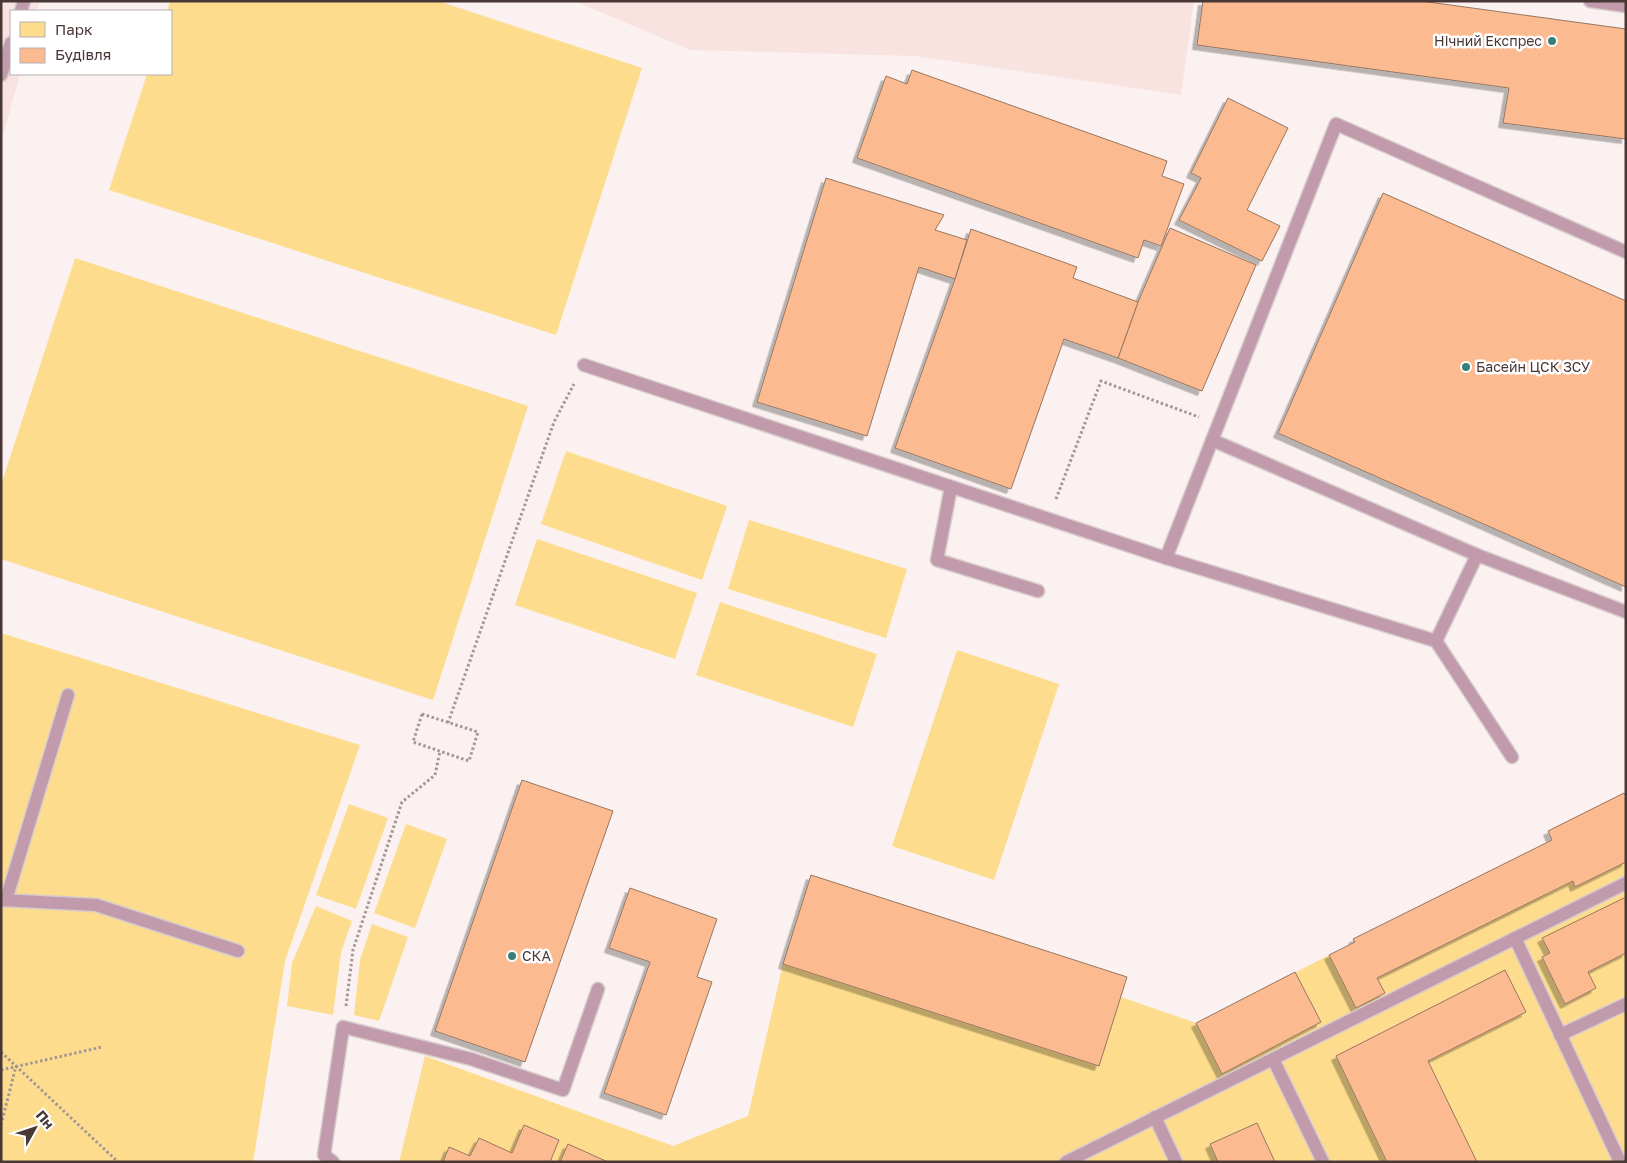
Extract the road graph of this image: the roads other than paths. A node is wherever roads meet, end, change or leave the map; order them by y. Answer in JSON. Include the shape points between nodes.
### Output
{"nodes":[{"id":1,"x":1590,"y":1,"type":"edge"},
{"id":2,"x":1626,"y":6,"type":"edge"},
{"id":3,"x":10,"y":46,"type":"edge"},
{"id":4,"x":1,"y":75,"type":"edge"},
{"id":5,"x":1626,"y":252,"type":"edge"},
{"id":6,"x":584,"y":365,"type":"road end"},
{"id":7,"x":1212,"y":440,"type":"junction"},
{"id":8,"x":951,"y":487,"type":"junction"},
{"id":9,"x":1477,"y":555,"type":"junction"},
{"id":10,"x":1166,"y":558,"type":"junction"},
{"id":11,"x":1038,"y":591,"type":"dead end"},
{"id":12,"x":1626,"y":612,"type":"edge"},
{"id":13,"x":1436,"y":641,"type":"junction"},
{"id":14,"x":68,"y":695,"type":"dead end"},
{"id":15,"x":1512,"y":757,"type":"dead end"},
{"id":16,"x":1626,"y":883,"type":"edge"},
{"id":17,"x":4,"y":900,"type":"edge"},
{"id":18,"x":1515,"y":938,"type":"junction"},
{"id":19,"x":238,"y":951,"type":"dead end"},
{"id":20,"x":598,"y":989,"type":"dead end"},
{"id":21,"x":1626,"y":1004,"type":"edge"},
{"id":22,"x":1560,"y":1035,"type":"junction"},
{"id":23,"x":1273,"y":1059,"type":"junction"},
{"id":24,"x":1155,"y":1117,"type":"junction"},
{"id":25,"x":1621,"y":1154,"type":"edge"},
{"id":26,"x":333,"y":1162,"type":"edge"},
{"id":27,"x":1066,"y":1162,"type":"edge"},
{"id":28,"x":1176,"y":1162,"type":"edge"},
{"id":29,"x":1323,"y":1162,"type":"edge"}],
"edges":[{"from":1,"to":2,"type":"lane"},
{"from":3,"to":4,"type":"lane"},
{"from":5,"to":7,"type":"lane","via":[[1336,124]]},
{"from":6,"to":8,"type":"lane"},
{"from":7,"to":9,"type":"lane"},
{"from":7,"to":10,"type":"lane"},
{"from":8,"to":10,"type":"lane"},
{"from":8,"to":11,"type":"lane","via":[[937,560]]},
{"from":9,"to":12,"type":"lane"},
{"from":9,"to":13,"type":"lane"},
{"from":10,"to":13,"type":"lane"},
{"from":13,"to":15,"type":"lane"},
{"from":14,"to":17,"type":"lane"},
{"from":16,"to":18,"type":"lane"},
{"from":17,"to":19,"type":"lane","via":[[96,905]]},
{"from":18,"to":22,"type":"lane"},
{"from":18,"to":23,"type":"lane"},
{"from":20,"to":26,"type":"lane","via":[[563,1090],[471,1059],[344,1026],[324,1155]]},
{"from":21,"to":22,"type":"lane"},
{"from":22,"to":25,"type":"lane"},
{"from":23,"to":24,"type":"lane"},
{"from":23,"to":29,"type":"lane"},
{"from":24,"to":27,"type":"lane"},
{"from":24,"to":28,"type":"lane"}]}
